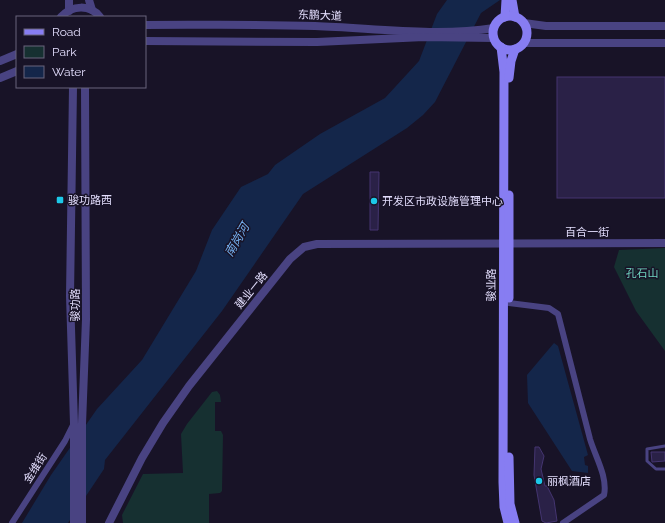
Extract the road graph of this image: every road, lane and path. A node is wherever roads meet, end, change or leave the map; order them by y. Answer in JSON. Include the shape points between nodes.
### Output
{"nodes":[{"id":1,"x":69,"y":0,"type":"edge"},
{"id":2,"x":89,"y":0,"type":"edge"},
{"id":3,"x":511,"y":1,"type":"edge"},
{"id":4,"x":92,"y":10,"type":"junction"},
{"id":5,"x":69,"y":11,"type":"junction"},
{"id":6,"x":63,"y":16,"type":"edge"},
{"id":7,"x":99,"y":16,"type":"edge"},
{"id":8,"x":505,"y":17,"type":"junction"},
{"id":9,"x":515,"y":17,"type":"junction"},
{"id":10,"x":524,"y":23,"type":"junction"},
{"id":11,"x":146,"y":25,"type":"edge"},
{"id":12,"x":665,"y":26,"type":"edge"},
{"id":13,"x":494,"y":28,"type":"junction"},
{"id":14,"x":424,"y":34,"type":"junction"},
{"id":15,"x":478,"y":34,"type":"junction"},
{"id":16,"x":494,"y":38,"type":"junction"},
{"id":17,"x":146,"y":41,"type":"edge"},
{"id":18,"x":524,"y":43,"type":"junction"},
{"id":19,"x":665,"y":43,"type":"edge"},
{"id":20,"x":500,"y":47,"type":"junction"},
{"id":21,"x":516,"y":49,"type":"junction"},
{"id":22,"x":16,"y":54,"type":"edge"},
{"id":23,"x":0,"y":61,"type":"edge"},
{"id":24,"x":16,"y":71,"type":"edge"},
{"id":25,"x":0,"y":78,"type":"edge"},
{"id":26,"x":73,"y":88,"type":"edge"},
{"id":27,"x":85,"y":88,"type":"edge"},
{"id":28,"x":506,"y":242,"type":"junction"},
{"id":29,"x":665,"y":243,"type":"edge"},
{"id":30,"x":509,"y":303,"type":"junction"},
{"id":31,"x":78,"y":424,"type":"junction"},
{"id":32,"x":665,"y":446,"type":"edge"},
{"id":33,"x":665,"y":469,"type":"edge"},
{"id":34,"x":78,"y":509,"type":"junction"},
{"id":35,"x":12,"y":523,"type":"edge"},
{"id":36,"x":74,"y":523,"type":"edge"},
{"id":37,"x":82,"y":523,"type":"edge"},
{"id":38,"x":109,"y":523,"type":"edge"},
{"id":39,"x":508,"y":523,"type":"edge"},
{"id":40,"x":515,"y":523,"type":"edge"},
{"id":41,"x":563,"y":523,"type":"edge"}],
"edges":[{"from":1,"to":5,"type":"street"},
{"from":2,"to":4,"type":"street"},
{"from":3,"to":8,"type":"main road"},
{"from":3,"to":9,"type":"main road"},
{"from":4,"to":5,"type":"street","via":[[76,8]]},
{"from":4,"to":7,"type":"street"},
{"from":5,"to":6,"type":"street"},
{"from":8,"to":9,"type":"main road"},
{"from":8,"to":13,"type":"main road"},
{"from":9,"to":10,"type":"main road"},
{"from":10,"to":12,"type":"street","via":[[546,26]]},
{"from":10,"to":18,"type":"main road","via":[[527,33]]},
{"from":11,"to":14,"type":"street","name":"东鹏大道","via":[[314,26]]},
{"from":13,"to":15,"type":"street","name":"东鹏大道"},
{"from":13,"to":16,"type":"main road"},
{"from":14,"to":15,"type":"street","name":"东鹏大道"},
{"from":14,"to":17,"type":"street","name":"东鹏大道","via":[[317,42]]},
{"from":15,"to":16,"type":"street","name":"东鹏大道"},
{"from":16,"to":20,"type":"main road"},
{"from":18,"to":19,"type":"street"},
{"from":18,"to":21,"type":"main road"},
{"from":20,"to":21,"type":"main road"},
{"from":20,"to":28,"type":"main road","name":"骏业路","via":[[504,72]]},
{"from":21,"to":28,"type":"main road","name":"骏业路","via":[[509,74]]},
{"from":22,"to":23,"type":"street"},
{"from":24,"to":25,"type":"street"},
{"from":26,"to":31,"type":"street","name":"骏功路","via":[[70,296]]},
{"from":27,"to":31,"type":"street","name":"骏功路","via":[[86,319]]},
{"from":28,"to":29,"type":"street","name":"百合一街"},
{"from":28,"to":30,"type":"main road","name":"骏业路"},
{"from":28,"to":38,"type":"street","name":"建业一路","via":[[316,244],[300,250],[290,259],[189,386],[142,458]]},
{"from":28,"to":39,"type":"main road","name":"骏业路","via":[[503,482],[504,507]]},
{"from":30,"to":40,"type":"main road","name":"骏业路","via":[[509,493]]},
{"from":30,"to":41,"type":"street","via":[[548,308],[558,314],[602,474],[604,495]]},
{"from":31,"to":34,"type":"street","name":"骏功路"},
{"from":31,"to":35,"type":"street","name":"金维街"},
{"from":32,"to":33,"type":"lane","via":[[647,450],[647,461],[656,469]]},
{"from":34,"to":36,"type":"street","name":"骏功路"},
{"from":34,"to":37,"type":"street","name":"骏功路"}]}
